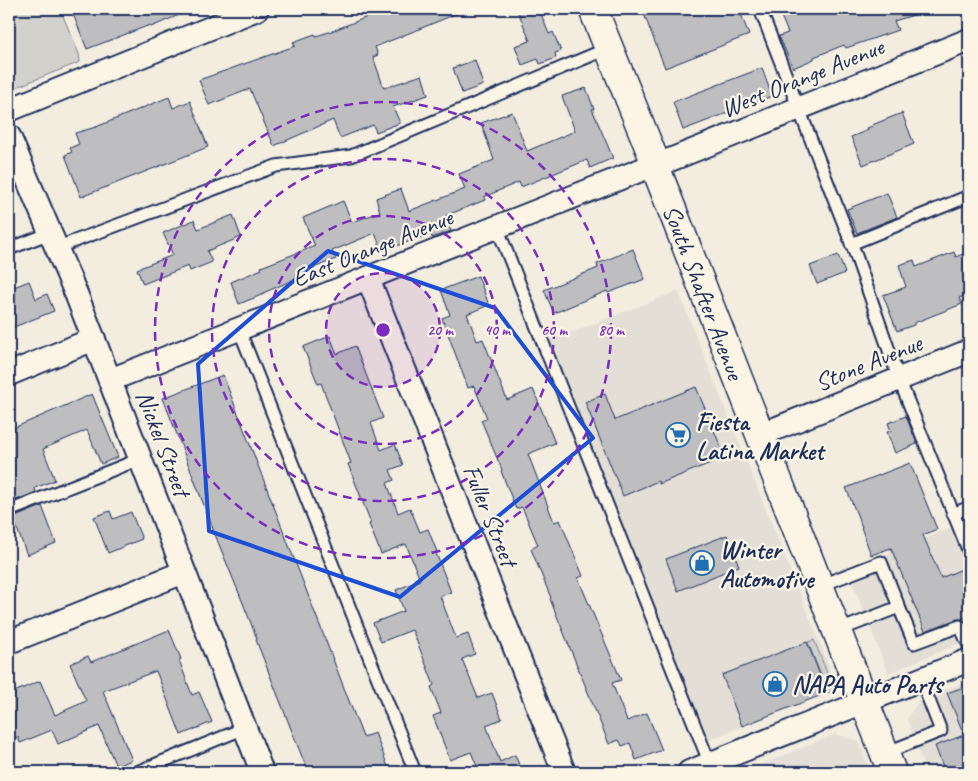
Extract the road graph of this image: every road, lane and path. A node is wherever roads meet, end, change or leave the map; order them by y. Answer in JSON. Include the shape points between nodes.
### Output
{"nodes":[{"id":1,"x":258,"y":9,"type":"edge"},
{"id":2,"x":594,"y":9,"type":"edge"},
{"id":3,"x":760,"y":9,"type":"edge"},
{"id":4,"x":969,"y":40,"type":"edge"},
{"id":5,"x":609,"y":48,"type":"junction"},
{"id":6,"x":799,"y":108,"type":"junction"},
{"id":7,"x":9,"y":110,"type":"edge"},
{"id":8,"x":9,"y":136,"type":"edge"},
{"id":9,"x":655,"y":165,"type":"junction"},
{"id":10,"x":969,"y":196,"type":"edge"},
{"id":11,"x":498,"y":227,"type":"junction"},
{"id":12,"x":53,"y":240,"type":"junction"},
{"id":13,"x":851,"y":244,"type":"junction"},
{"id":14,"x":9,"y":249,"type":"edge"},
{"id":15,"x":368,"y":278,"type":"junction"},
{"id":16,"x":239,"y":329,"type":"junction"},
{"id":17,"x":94,"y":339,"type":"junction"},
{"id":18,"x":969,"y":352,"type":"edge"},
{"id":19,"x":9,"y":374,"type":"edge"},
{"id":20,"x":110,"y":380,"type":"junction"},
{"id":21,"x":900,"y":380,"type":"junction"},
{"id":22,"x":760,"y":435,"type":"junction"},
{"id":23,"x":140,"y":459,"type":"junction"},
{"id":24,"x":969,"y":507,"type":"edge"},
{"id":25,"x":9,"y":511,"type":"edge"},
{"id":26,"x":954,"y":514,"type":"junction"},
{"id":27,"x":969,"y":552,"type":"edge"},
{"id":28,"x":184,"y":572,"type":"junction"},
{"id":29,"x":819,"y":586,"type":"junction"},
{"id":30,"x":899,"y":607,"type":"junction"},
{"id":31,"x":837,"y":631,"type":"junction"},
{"id":32,"x":9,"y":642,"type":"edge"},
{"id":33,"x":969,"y":646,"type":"edge"},
{"id":34,"x":969,"y":660,"type":"edge"},
{"id":35,"x":921,"y":680,"type":"junction"},
{"id":36,"x":865,"y":702,"type":"junction"},
{"id":37,"x":245,"y":728,"type":"junction"},
{"id":38,"x":888,"y":763,"type":"edge"},
{"id":39,"x":710,"y":764,"type":"junction"},
{"id":40,"x":137,"y":772,"type":"edge"},
{"id":41,"x":262,"y":772,"type":"edge"},
{"id":42,"x":415,"y":772,"type":"edge"},
{"id":43,"x":564,"y":772,"type":"edge"},
{"id":44,"x":689,"y":772,"type":"edge"}],
"edges":[{"from":1,"to":7,"type":"street"},
{"from":2,"to":5,"type":"main road","name":"South Shafter Avenue"},
{"from":3,"to":6,"type":"lane"},
{"from":4,"to":6,"type":"street","name":"West Orange Avenue"},
{"from":5,"to":9,"type":"main road","name":"South Shafter Avenue"},
{"from":5,"to":12,"type":"lane","via":[[351,156],[276,166]]},
{"from":6,"to":9,"type":"street","name":"West Orange Avenue"},
{"from":6,"to":13,"type":"lane"},
{"from":8,"to":12,"type":"street","name":"Nickel Street"},
{"from":9,"to":11,"type":"street","name":"East Orange Avenue"},
{"from":9,"to":22,"type":"main road","name":"South Shafter Avenue"},
{"from":10,"to":13,"type":"lane"},
{"from":11,"to":15,"type":"street","name":"East Orange Avenue"},
{"from":11,"to":39,"type":"lane"},
{"from":12,"to":14,"type":"lane"},
{"from":12,"to":17,"type":"street","name":"Nickel Street"},
{"from":13,"to":21,"type":"lane"},
{"from":15,"to":16,"type":"street","name":"East Orange Avenue"},
{"from":15,"to":43,"type":"street","name":"Fuller Street"},
{"from":16,"to":20,"type":"street","name":"East Orange Avenue"},
{"from":16,"to":42,"type":"lane"},
{"from":17,"to":19,"type":"street"},
{"from":17,"to":20,"type":"street","name":"Nickel Street"},
{"from":18,"to":21,"type":"street","name":"Stone Avenue"},
{"from":20,"to":23,"type":"street","name":"Nickel Street"},
{"from":21,"to":22,"type":"street","name":"Stone Avenue"},
{"from":21,"to":26,"type":"lane"},
{"from":22,"to":29,"type":"main road","name":"South Shafter Avenue"},
{"from":23,"to":25,"type":"lane"},
{"from":23,"to":28,"type":"street","name":"Nickel Street"},
{"from":24,"to":26,"type":"lane"},
{"from":26,"to":27,"type":"lane"},
{"from":28,"to":32,"type":"street"},
{"from":28,"to":37,"type":"street","name":"Nickel Street"},
{"from":29,"to":30,"type":"lane","via":[[881,562]]},
{"from":29,"to":31,"type":"main road","name":"South Shafter Avenue"},
{"from":30,"to":31,"type":"lane"},
{"from":30,"to":33,"type":"lane","via":[[914,643],[960,626]]},
{"from":31,"to":36,"type":"main road","name":"South Shafter Avenue"},
{"from":34,"to":35,"type":"street"},
{"from":35,"to":36,"type":"street"},
{"from":35,"to":38,"type":"lane","via":[[941,731]]},
{"from":36,"to":38,"type":"main road","name":"South Shafter Avenue"},
{"from":36,"to":39,"type":"street"},
{"from":37,"to":40,"type":"lane"},
{"from":37,"to":41,"type":"street","name":"Nickel Street"},
{"from":39,"to":44,"type":"street"}]}
